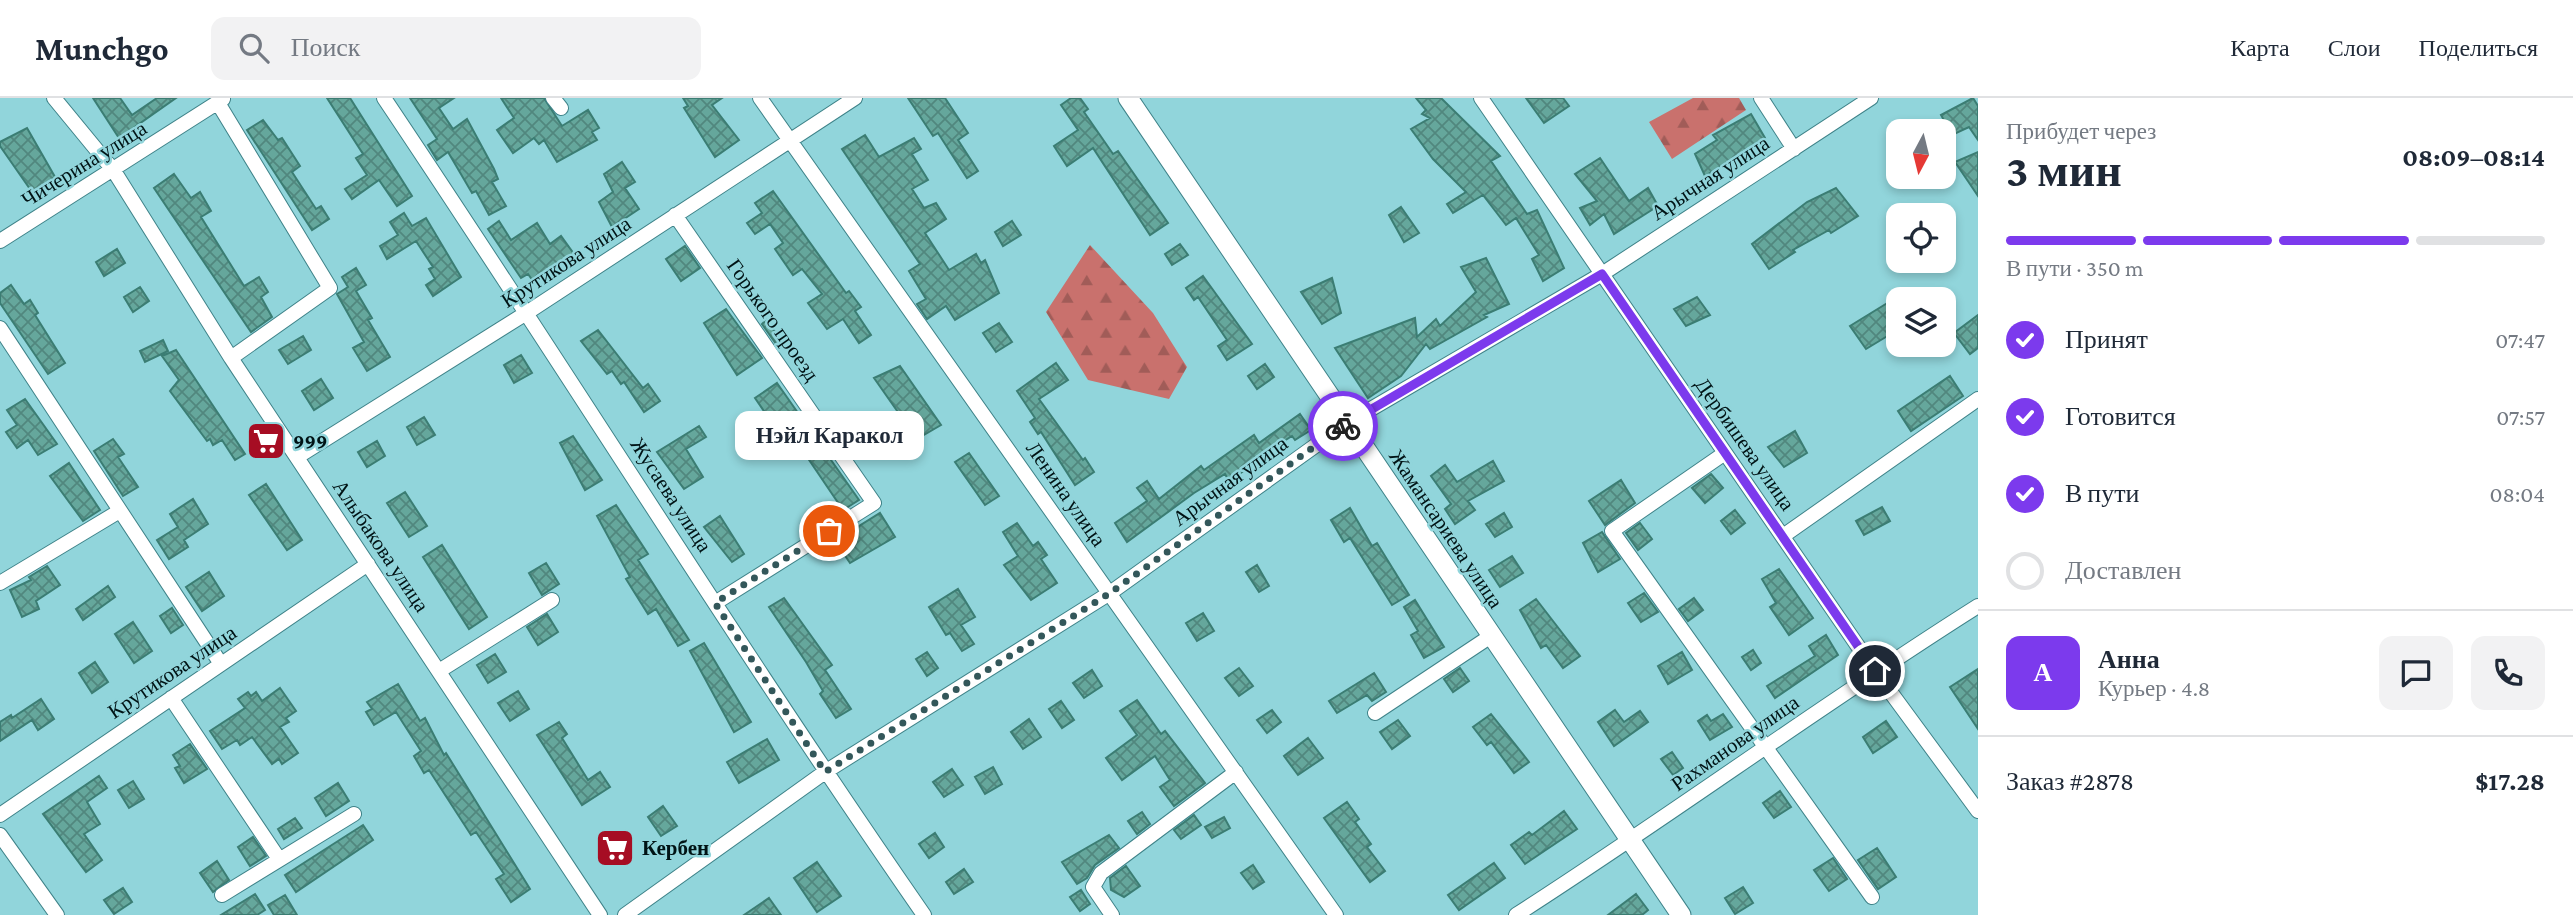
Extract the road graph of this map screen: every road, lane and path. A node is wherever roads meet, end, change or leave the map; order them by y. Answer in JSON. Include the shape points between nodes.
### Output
{"nodes":[{"id":1,"x":54,"y":98,"type":"edge"},
{"id":2,"x":384,"y":98,"type":"edge"},
{"id":3,"x":760,"y":98,"type":"edge"},
{"id":4,"x":856,"y":98,"type":"edge"},
{"id":5,"x":1128,"y":98,"type":"edge"},
{"id":6,"x":1481,"y":98,"type":"edge"},
{"id":7,"x":1761,"y":98,"type":"edge"},
{"id":8,"x":1871,"y":98,"type":"edge"},
{"id":9,"x":221,"y":101,"type":"edge"},
{"id":10,"x":789,"y":139,"type":"junction"},
{"id":11,"x":1794,"y":149,"type":"junction"},
{"id":12,"x":114,"y":171,"type":"junction"},
{"id":13,"x":675,"y":215,"type":"junction"},
{"id":14,"x":0,"y":242,"type":"edge"},
{"id":15,"x":1602,"y":274,"type":"junction"},
{"id":16,"x":528,"y":312,"type":"junction"},
{"id":17,"x":0,"y":328,"type":"edge"},
{"id":18,"x":231,"y":358,"type":"junction"},
{"id":19,"x":1978,"y":399,"type":"edge"},
{"id":20,"x":1347,"y":423,"type":"junction"},
{"id":21,"x":1725,"y":453,"type":"junction"},
{"id":22,"x":297,"y":457,"type":"junction"},
{"id":23,"x":118,"y":512,"type":"junction"},
{"id":24,"x":1783,"y":536,"type":"junction"},
{"id":25,"x":368,"y":564,"type":"junction"},
{"id":26,"x":0,"y":583,"type":"edge"},
{"id":27,"x":1110,"y":593,"type":"junction"},
{"id":28,"x":552,"y":600,"type":"dead end"},
{"id":29,"x":715,"y":603,"type":"junction"},
{"id":30,"x":1978,"y":606,"type":"edge"},
{"id":31,"x":1491,"y":636,"type":"junction"},
{"id":32,"x":221,"y":664,"type":"junction"},
{"id":33,"x":439,"y":671,"type":"junction"},
{"id":34,"x":1875,"y":671,"type":"junction"},
{"id":35,"x":171,"y":698,"type":"junction"},
{"id":36,"x":1375,"y":713,"type":"dead end"},
{"id":37,"x":1765,"y":747,"type":"junction"},
{"id":38,"x":825,"y":772,"type":"junction"},
{"id":39,"x":1236,"y":772,"type":"junction"},
{"id":40,"x":1978,"y":810,"type":"edge"},
{"id":41,"x":354,"y":814,"type":"dead end"},
{"id":42,"x":0,"y":815,"type":"edge"},
{"id":43,"x":0,"y":835,"type":"edge"},
{"id":44,"x":1631,"y":841,"type":"junction"},
{"id":45,"x":279,"y":859,"type":"junction"},
{"id":46,"x":222,"y":895,"type":"dead end"},
{"id":47,"x":1871,"y":897,"type":"dead end"},
{"id":48,"x":57,"y":915,"type":"edge"},
{"id":49,"x":600,"y":915,"type":"edge"},
{"id":50,"x":625,"y":915,"type":"edge"},
{"id":51,"x":924,"y":915,"type":"edge"},
{"id":52,"x":1112,"y":915,"type":"edge"},
{"id":53,"x":1336,"y":915,"type":"edge"},
{"id":54,"x":1516,"y":915,"type":"edge"},
{"id":55,"x":1681,"y":915,"type":"edge"}],
"edges":[{"from":1,"to":12,"type":"street","name":"Алыбакова улица"},
{"from":2,"to":16,"type":"street","name":"Жусаева улица"},
{"from":3,"to":10,"type":"street","name":"Ленина улица"},
{"from":4,"to":10,"type":"street","name":"Крутикова улица"},
{"from":5,"to":20,"type":"street","name":"Жамансариева улица"},
{"from":6,"to":15,"type":"street","name":"Дербишева улица"},
{"from":7,"to":11,"type":"street"},
{"from":8,"to":11,"type":"street","name":"Арычная улица"},
{"from":9,"to":12,"type":"street","name":"Чичерина улица"},
{"from":9,"to":18,"type":"street","via":[[330,288]]},
{"from":10,"to":13,"type":"street","name":"Крутикова улица"},
{"from":10,"to":27,"type":"street","name":"Ленина улица"},
{"from":11,"to":15,"type":"street","name":"Арычная улица"},
{"from":12,"to":14,"type":"street","name":"Чичерина улица"},
{"from":12,"to":18,"type":"street","name":"Алыбакова улица"},
{"from":13,"to":16,"type":"street","name":"Крутикова улица"},
{"from":13,"to":29,"type":"street","name":"Горького проезд","via":[[874,503]]},
{"from":15,"to":20,"type":"street","name":"Арычная улица"},
{"from":15,"to":21,"type":"street","name":"Дербишева улица"},
{"from":16,"to":22,"type":"street","name":"Крутикова улица"},
{"from":16,"to":29,"type":"street","name":"Жусаева улица"},
{"from":17,"to":23,"type":"street"},
{"from":18,"to":22,"type":"street","name":"Алыбакова улица"},
{"from":19,"to":24,"type":"street"},
{"from":20,"to":27,"type":"street","name":"Арычная улица"},
{"from":20,"to":31,"type":"street","name":"Жамансариева улица"},
{"from":21,"to":24,"type":"street","name":"Дербишева улица"},
{"from":21,"to":37,"type":"street","via":[[1612,531]]},
{"from":22,"to":25,"type":"street","name":"Алыбакова улица"},
{"from":23,"to":26,"type":"street"},
{"from":23,"to":32,"type":"street"},
{"from":24,"to":34,"type":"street","name":"Дербишева улица"},
{"from":25,"to":32,"type":"street","name":"Крутикова улица"},
{"from":25,"to":33,"type":"street","name":"Алыбакова улица"},
{"from":27,"to":38,"type":"street","name":"Арычная улица"},
{"from":27,"to":39,"type":"street","name":"Ленина улица"},
{"from":28,"to":33,"type":"street"},
{"from":29,"to":38,"type":"street","name":"Жусаева улица"},
{"from":30,"to":34,"type":"street","name":"Рахманова улица"},
{"from":31,"to":36,"type":"street"},
{"from":31,"to":44,"type":"street","name":"Жамансариева улица"},
{"from":32,"to":35,"type":"street","name":"Крутикова улица"},
{"from":33,"to":49,"type":"street","name":"Алыбакова улица"},
{"from":34,"to":37,"type":"street","name":"Рахманова улица"},
{"from":34,"to":40,"type":"street","name":"Дербишева улица"},
{"from":35,"to":42,"type":"street","name":"Крутикова улица"},
{"from":35,"to":45,"type":"street"},
{"from":37,"to":44,"type":"street","name":"Рахманова улица"},
{"from":37,"to":47,"type":"street"},
{"from":38,"to":50,"type":"street","name":"Арычная улица"},
{"from":38,"to":51,"type":"street","name":"Жусаева улица"},
{"from":39,"to":52,"type":"street","via":[[1101,873],[1093,887]]},
{"from":39,"to":53,"type":"street","name":"Ленина улица"},
{"from":41,"to":45,"type":"street"},
{"from":43,"to":48,"type":"street"},
{"from":44,"to":54,"type":"street","name":"Рахманова улица"},
{"from":44,"to":55,"type":"street","name":"Жамансариева улица"},
{"from":45,"to":46,"type":"street"}]}
